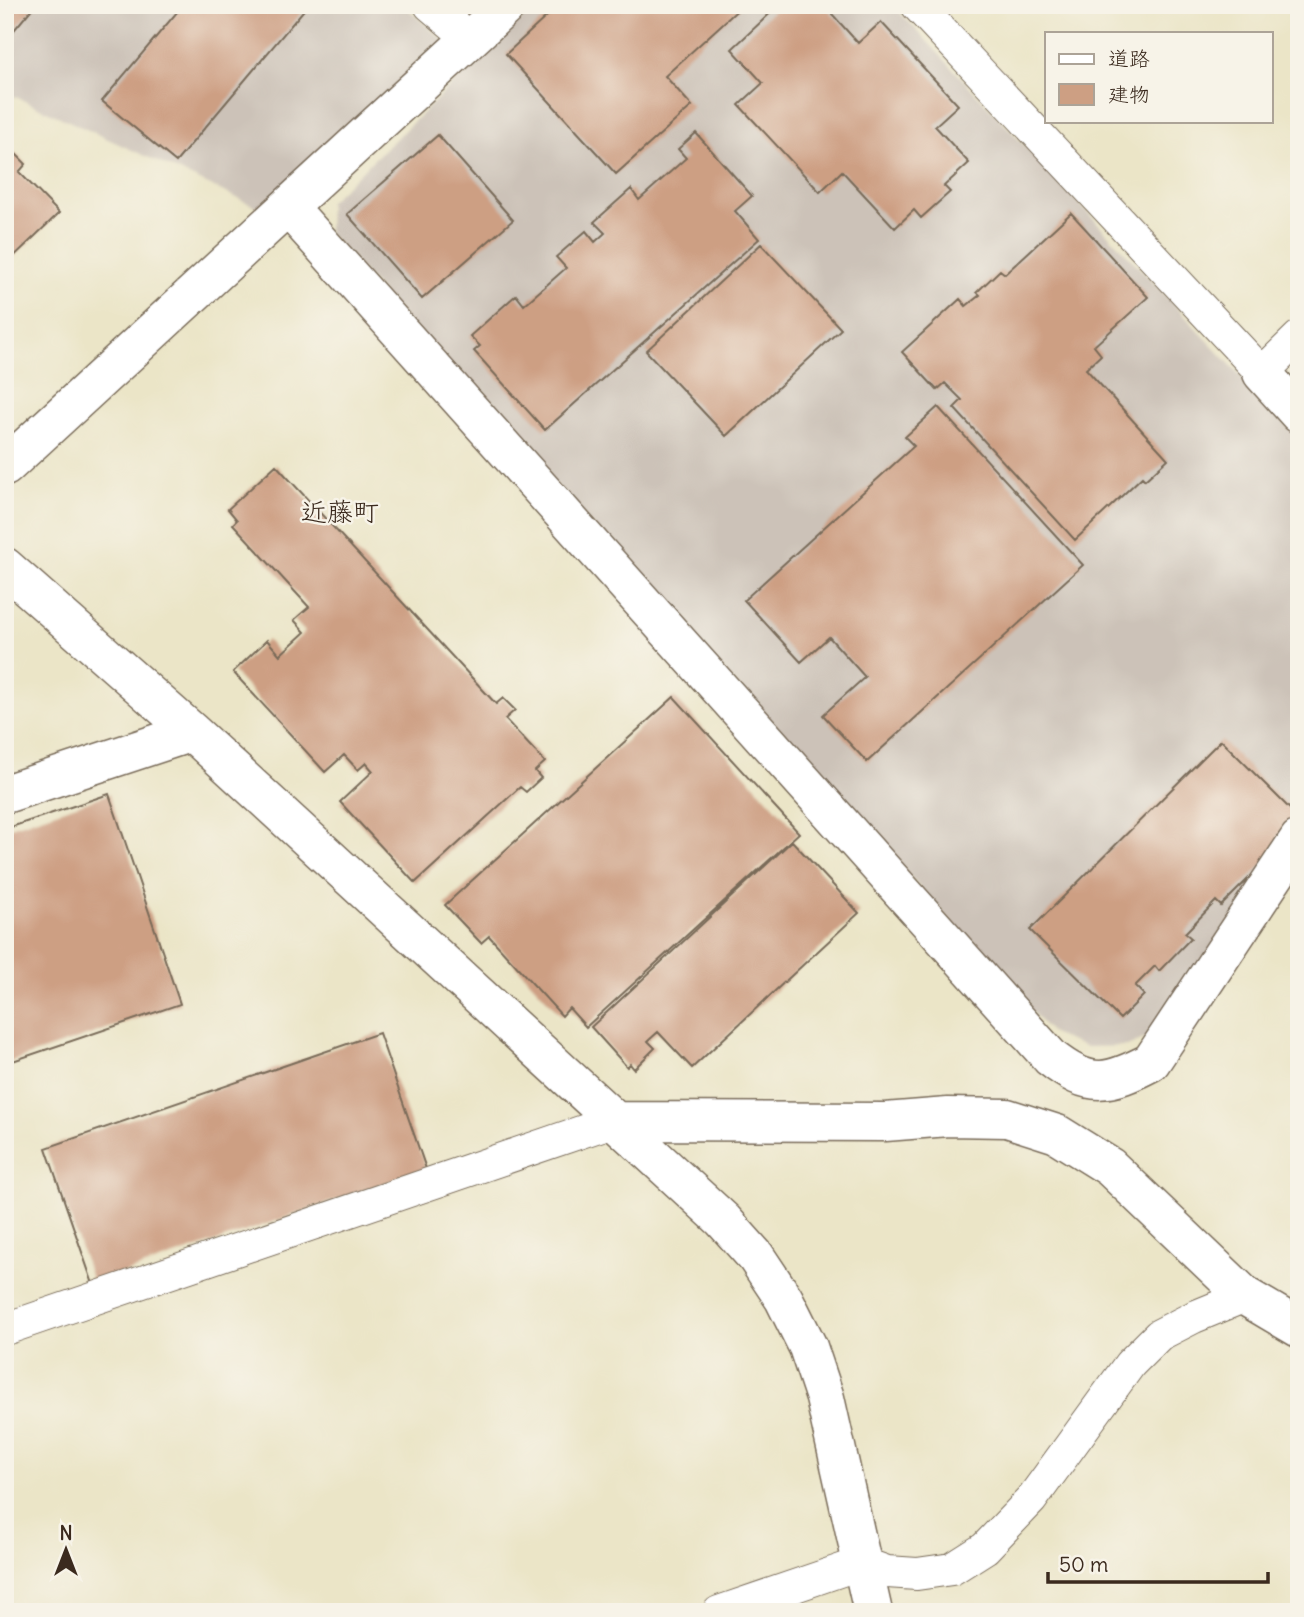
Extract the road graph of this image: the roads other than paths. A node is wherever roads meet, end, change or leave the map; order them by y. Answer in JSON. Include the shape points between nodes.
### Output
{"nodes":[{"id":1,"x":430,"y":5,"type":"edge"},
{"id":2,"x":507,"y":5,"type":"edge"},
{"id":3,"x":917,"y":5,"type":"edge"},
{"id":4,"x":470,"y":39,"type":"junction"},
{"id":5,"x":288,"y":207,"type":"junction"},
{"id":6,"x":1299,"y":337,"type":"edge"},
{"id":7,"x":1262,"y":373,"type":"junction"},
{"id":8,"x":1299,"y":414,"type":"edge"},
{"id":9,"x":5,"y":467,"type":"edge"},
{"id":10,"x":5,"y":567,"type":"edge"},
{"id":11,"x":192,"y":732,"type":"junction"},
{"id":12,"x":5,"y":794,"type":"edge"},
{"id":13,"x":1299,"y":839,"type":"edge"},
{"id":14,"x":613,"y":1121,"type":"junction"},
{"id":15,"x":1245,"y":1296,"type":"junction"},
{"id":16,"x":1299,"y":1328,"type":"edge"},
{"id":17,"x":5,"y":1329,"type":"edge"},
{"id":18,"x":862,"y":1563,"type":"junction"},
{"id":19,"x":719,"y":1612,"type":"edge"},
{"id":20,"x":873,"y":1612,"type":"edge"}],
"edges":[{"from":1,"to":4,"type":"street"},
{"from":2,"to":4,"type":"street"},
{"from":3,"to":7,"type":"street"},
{"from":4,"to":5,"type":"street"},
{"from":5,"to":9,"type":"street"},
{"from":5,"to":13,"type":"street","via":[[1023,1027],[1071,1074],[1097,1081],[1123,1077],[1151,1062]]},
{"from":6,"to":7,"type":"street"},
{"from":7,"to":8,"type":"street"},
{"from":10,"to":11,"type":"street"},
{"from":11,"to":12,"type":"street"},
{"from":11,"to":14,"type":"street"},
{"from":14,"to":15,"type":"street","via":[[1007,1118],[1057,1134],[1110,1167]]},
{"from":14,"to":17,"type":"street"},
{"from":14,"to":18,"type":"street","via":[[723,1220],[756,1257],[783,1299],[808,1347],[825,1398]]},
{"from":15,"to":16,"type":"street"},
{"from":15,"to":18,"type":"street","via":[[1159,1335],[1130,1364],[1031,1500],[985,1548],[952,1569],[917,1574],[887,1573]]},
{"from":18,"to":19,"type":"street"},
{"from":18,"to":20,"type":"street"}]}
